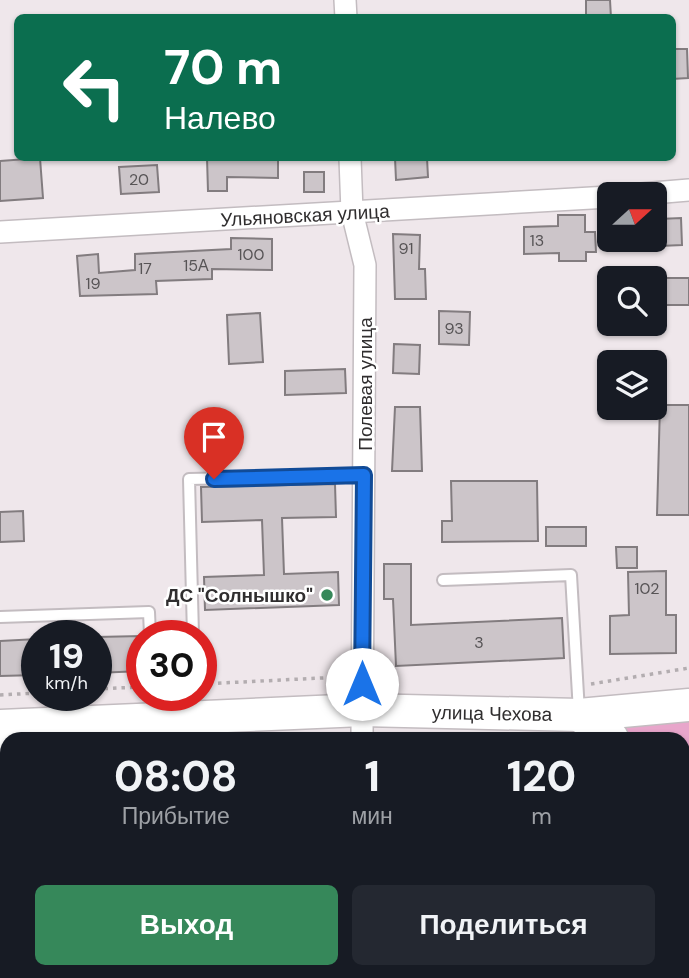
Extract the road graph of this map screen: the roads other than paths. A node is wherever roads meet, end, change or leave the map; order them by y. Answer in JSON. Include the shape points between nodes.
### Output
{"nodes":[{"id":1,"x":350,"y":161,"type":"edge"},
{"id":2,"x":689,"y":190,"type":"edge"},
{"id":3,"x":667,"y":192,"type":"edge"},
{"id":4,"x":597,"y":198,"type":"edge"},
{"id":5,"x":352,"y":212,"type":"junction"},
{"id":6,"x":0,"y":232,"type":"edge"},
{"id":7,"x":364,"y":475,"type":"junction"},
{"id":8,"x":443,"y":580,"type":"dead end"},
{"id":9,"x":0,"y":617,"type":"edge"},
{"id":10,"x":149,"y":620,"type":"edge"},
{"id":11,"x":193,"y":620,"type":"edge"},
{"id":12,"x":578,"y":701,"type":"junction"},
{"id":13,"x":689,"y":705,"type":"edge"},
{"id":14,"x":126,"y":709,"type":"edge"},
{"id":15,"x":187,"y":711,"type":"edge"},
{"id":16,"x":362,"y":711,"type":"edge"},
{"id":17,"x":1,"y":716,"type":"edge"},
{"id":18,"x":606,"y":732,"type":"edge"}],
"edges":[{"from":1,"to":5,"type":"street","name":"Полевая улица"},
{"from":2,"to":3,"type":"street"},
{"from":4,"to":5,"type":"street","name":"Ульяновская улица"},
{"from":5,"to":6,"type":"street","name":"Ульяновская улица"},
{"from":5,"to":7,"type":"street","name":"Полевая улица","via":[[365,265]]},
{"from":7,"to":11,"type":"lane","via":[[189,479]]},
{"from":7,"to":16,"type":"street","name":"Полевая улица"},
{"from":8,"to":12,"type":"lane","via":[[570,575]]},
{"from":9,"to":10,"type":"lane","via":[[149,612]]},
{"from":12,"to":13,"type":"main road","name":"улица Чехова"},
{"from":12,"to":16,"type":"main road","name":"улица Чехова"},
{"from":12,"to":18,"type":"main road"},
{"from":14,"to":17,"type":"main road","name":"улица Чехова"},
{"from":15,"to":16,"type":"main road","name":"улица Чехова"}]}
